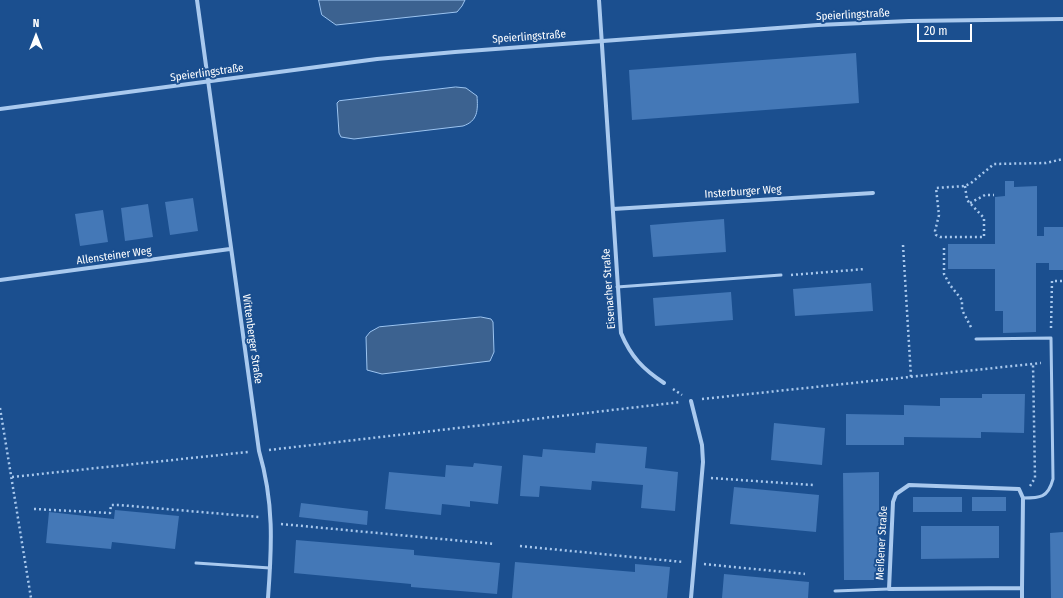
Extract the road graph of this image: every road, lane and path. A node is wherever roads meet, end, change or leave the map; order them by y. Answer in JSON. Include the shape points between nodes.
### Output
{"nodes":[{"id":1,"x":197,"y":0,"type":"edge"},
{"id":2,"x":599,"y":0,"type":"edge"},
{"id":3,"x":1063,"y":19,"type":"edge"},
{"id":4,"x":601,"y":41,"type":"junction"},
{"id":5,"x":209,"y":81,"type":"junction"},
{"id":6,"x":0,"y":109,"type":"edge"},
{"id":7,"x":1063,"y":159,"type":"edge"},
{"id":8,"x":965,"y":186,"type":"junction"},
{"id":9,"x":873,"y":193,"type":"dead end"},
{"id":10,"x":994,"y":195,"type":"dead end"},
{"id":11,"x":970,"y":203,"type":"junction"},
{"id":12,"x":613,"y":209,"type":"junction"},
{"id":13,"x":903,"y":244,"type":"dead end"},
{"id":14,"x":944,"y":248,"type":"dead end"},
{"id":15,"x":230,"y":249,"type":"junction"},
{"id":16,"x":865,"y":269,"type":"dead end"},
{"id":17,"x":781,"y":276,"type":"joint"},
{"id":18,"x":0,"y":280,"type":"edge"},
{"id":19,"x":1063,"y":281,"type":"edge"},
{"id":20,"x":617,"y":287,"type":"junction"},
{"id":21,"x":1051,"y":333,"type":"dead end"},
{"id":22,"x":976,"y":339,"type":"joint"},
{"id":23,"x":1051,"y":362,"type":"junction"},
{"id":24,"x":1033,"y":364,"type":"junction"},
{"id":25,"x":911,"y":378,"type":"junction"},
{"id":26,"x":664,"y":383,"type":"joint"},
{"id":27,"x":691,"y":400,"type":"junction"},
{"id":28,"x":0,"y":408,"type":"edge"},
{"id":29,"x":259,"y":451,"type":"junction"},
{"id":30,"x":12,"y":477,"type":"junction"},
{"id":31,"x":703,"y":477,"type":"junction"},
{"id":32,"x":813,"y":486,"type":"dead end"},
{"id":33,"x":1023,"y":498,"type":"junction"},
{"id":34,"x":34,"y":509,"type":"dead end"},
{"id":35,"x":272,"y":517,"type":"junction"},
{"id":36,"x":272,"y":523,"type":"junction"},
{"id":37,"x":495,"y":544,"type":"dead end"},
{"id":38,"x":520,"y":546,"type":"dead end"},
{"id":39,"x":196,"y":562,"type":"dead end"},
{"id":40,"x":694,"y":563,"type":"junction"},
{"id":41,"x":270,"y":568,"type":"junction"},
{"id":42,"x":805,"y":574,"type":"dead end"},
{"id":43,"x":1022,"y":588,"type":"junction"},
{"id":44,"x":889,"y":589,"type":"junction"},
{"id":45,"x":835,"y":591,"type":"dead end"},
{"id":46,"x":31,"y":598,"type":"edge"},
{"id":47,"x":268,"y":598,"type":"edge"},
{"id":48,"x":690,"y":598,"type":"edge"},
{"id":49,"x":1022,"y":598,"type":"edge"}],
"edges":[{"from":1,"to":5,"type":"street","name":"Wittenberger Straße"},
{"from":2,"to":4,"type":"street","name":"Eisenacher Straße"},
{"from":3,"to":4,"type":"street","name":"Speierlingstraße","via":[[909,21]]},
{"from":4,"to":5,"type":"street","name":"Speierlingstraße","via":[[377,59]]},
{"from":4,"to":12,"type":"street","name":"Eisenacher Straße"},
{"from":5,"to":6,"type":"street","name":"Speierlingstraße"},
{"from":5,"to":15,"type":"street","name":"Wittenberger Straße"},
{"from":7,"to":8,"type":"path","via":[[1046,163],[994,164]]},
{"from":8,"to":11,"type":"path"},
{"from":8,"to":11,"type":"path","via":[[936,188],[939,215],[936,235],[984,237],[984,218]]},
{"from":9,"to":12,"type":"street","name":"Insterburger Weg"},
{"from":10,"to":11,"type":"path","via":[[985,195]]},
{"from":12,"to":20,"type":"street","name":"Eisenacher Straße"},
{"from":13,"to":25,"type":"path"},
{"from":14,"to":22,"type":"path","via":[[944,274],[962,300],[962,310]]},
{"from":15,"to":18,"type":"street","name":"Allensteiner Weg"},
{"from":15,"to":29,"type":"street","name":"Wittenberger Straße"},
{"from":16,"to":17,"type":"path"},
{"from":17,"to":20,"type":"lane"},
{"from":19,"to":21,"type":"path","via":[[1052,281]]},
{"from":20,"to":26,"type":"street","name":"Eisenacher Straße","via":[[621,333],[628,350],[641,365]]},
{"from":22,"to":23,"type":"lane","via":[[1051,338]]},
{"from":23,"to":24,"type":"path"},
{"from":23,"to":33,"type":"lane","via":[[1053,479],[1045,495],[1038,498]]},
{"from":24,"to":25,"type":"path"},
{"from":24,"to":33,"type":"path","via":[[1035,478]]},
{"from":25,"to":27,"type":"path"},
{"from":26,"to":27,"type":"path"},
{"from":27,"to":29,"type":"path"},
{"from":27,"to":31,"type":"street","via":[[702,445]]},
{"from":28,"to":30,"type":"path"},
{"from":29,"to":30,"type":"path"},
{"from":29,"to":35,"type":"street","name":"Wittenberger Straße"},
{"from":30,"to":46,"type":"path"},
{"from":31,"to":32,"type":"path"},
{"from":31,"to":40,"type":"street"},
{"from":33,"to":43,"type":"street"},
{"from":33,"to":44,"type":"street","name":"Meißener Straße","via":[[1019,489],[1015,487],[909,485],[902,488],[893,502]]},
{"from":34,"to":35,"type":"path","via":[[110,513],[111,506],[119,505]]},
{"from":35,"to":36,"type":"street","name":"Wittenberger Straße"},
{"from":36,"to":37,"type":"path"},
{"from":36,"to":41,"type":"street","name":"Wittenberger Straße"},
{"from":38,"to":40,"type":"path"},
{"from":39,"to":41,"type":"lane"},
{"from":40,"to":42,"type":"path"},
{"from":40,"to":48,"type":"street"},
{"from":41,"to":47,"type":"street","name":"Wittenberger Straße"},
{"from":43,"to":44,"type":"street","name":"Meißener Straße"},
{"from":43,"to":49,"type":"street"},
{"from":44,"to":45,"type":"lane"}]}
